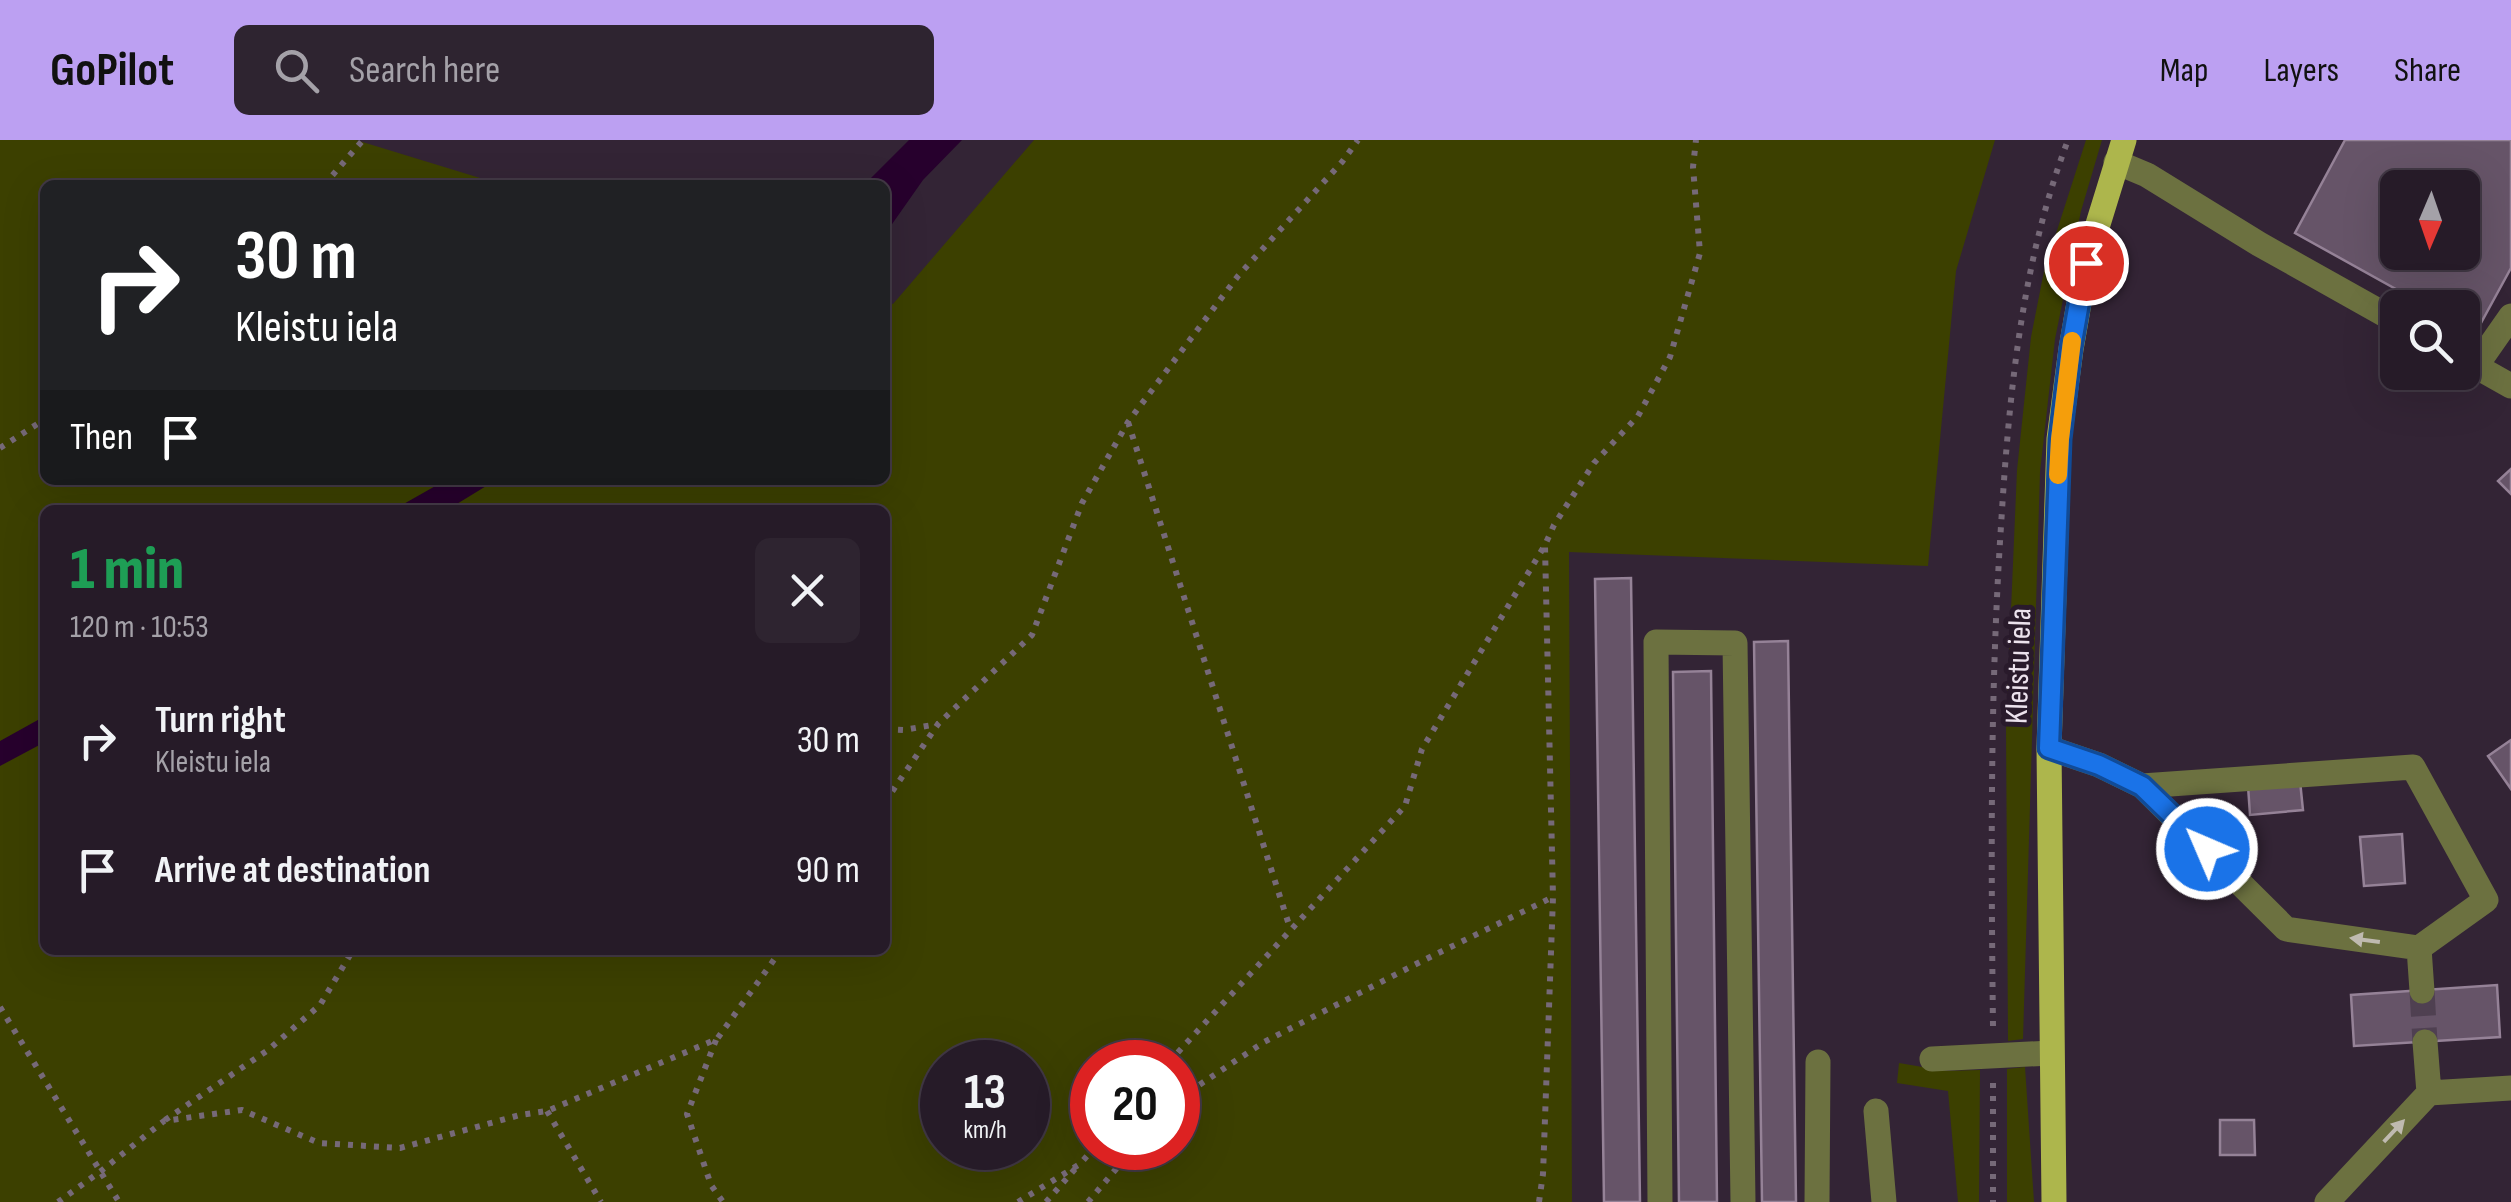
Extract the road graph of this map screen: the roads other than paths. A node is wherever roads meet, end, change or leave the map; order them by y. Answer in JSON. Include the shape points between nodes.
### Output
{"nodes":[{"id":1,"x":2120,"y":151,"type":"edge"},
{"id":2,"x":2380,"y":312,"type":"edge"},
{"id":3,"x":2511,"y":316,"type":"edge"},
{"id":4,"x":2480,"y":351,"type":"edge"},
{"id":5,"x":2480,"y":369,"type":"edge"},
{"id":6,"x":2511,"y":386,"type":"edge"},
{"id":7,"x":2049,"y":748,"type":"junction"},
{"id":8,"x":2142,"y":786,"type":"junction"},
{"id":9,"x":2419,"y":948,"type":"junction"},
{"id":10,"x":2422,"y":991,"type":"tunnel mouth"},
{"id":11,"x":2426,"y":1042,"type":"tunnel mouth"},
{"id":12,"x":2051,"y":1054,"type":"junction"},
{"id":13,"x":1932,"y":1058,"type":"dead end"},
{"id":14,"x":1818,"y":1062,"type":"dead end"},
{"id":15,"x":2511,"y":1088,"type":"edge"},
{"id":16,"x":2429,"y":1093,"type":"junction"},
{"id":17,"x":1876,"y":1111,"type":"dead end"},
{"id":18,"x":1660,"y":1202,"type":"edge"},
{"id":19,"x":1743,"y":1202,"type":"edge"},
{"id":20,"x":1817,"y":1202,"type":"edge"},
{"id":21,"x":1884,"y":1202,"type":"edge"},
{"id":22,"x":2054,"y":1202,"type":"edge"},
{"id":23,"x":2327,"y":1202,"type":"edge"}],
"edges":[{"from":1,"to":2,"type":"lane","via":[[2146,175]]},
{"from":1,"to":7,"type":"main road","name":"Kleistu iela","via":[[2086,263],[2060,439]]},
{"from":3,"to":4,"type":"lane"},
{"from":5,"to":6,"type":"lane"},
{"from":7,"to":8,"type":"lane"},
{"from":7,"to":12,"type":"main road","name":"Kleistu iela"},
{"from":9,"to":8,"type":"lane","one_way":true,"via":[[2286,929]]},
{"from":8,"to":9,"type":"lane","via":[[2412,767],[2486,900]]},
{"from":9,"to":10,"type":"lane"},
{"from":11,"to":16,"type":"lane"},
{"from":12,"to":13,"type":"lane"},
{"from":12,"to":22,"type":"main road","name":"Kleistu iela"},
{"from":14,"to":20,"type":"lane"},
{"from":15,"to":16,"type":"lane"},
{"from":23,"to":16,"type":"lane","one_way":true},
{"from":17,"to":21,"type":"lane"},
{"from":18,"to":19,"type":"lane","via":[[1656,642],[1735,643]]}]}
